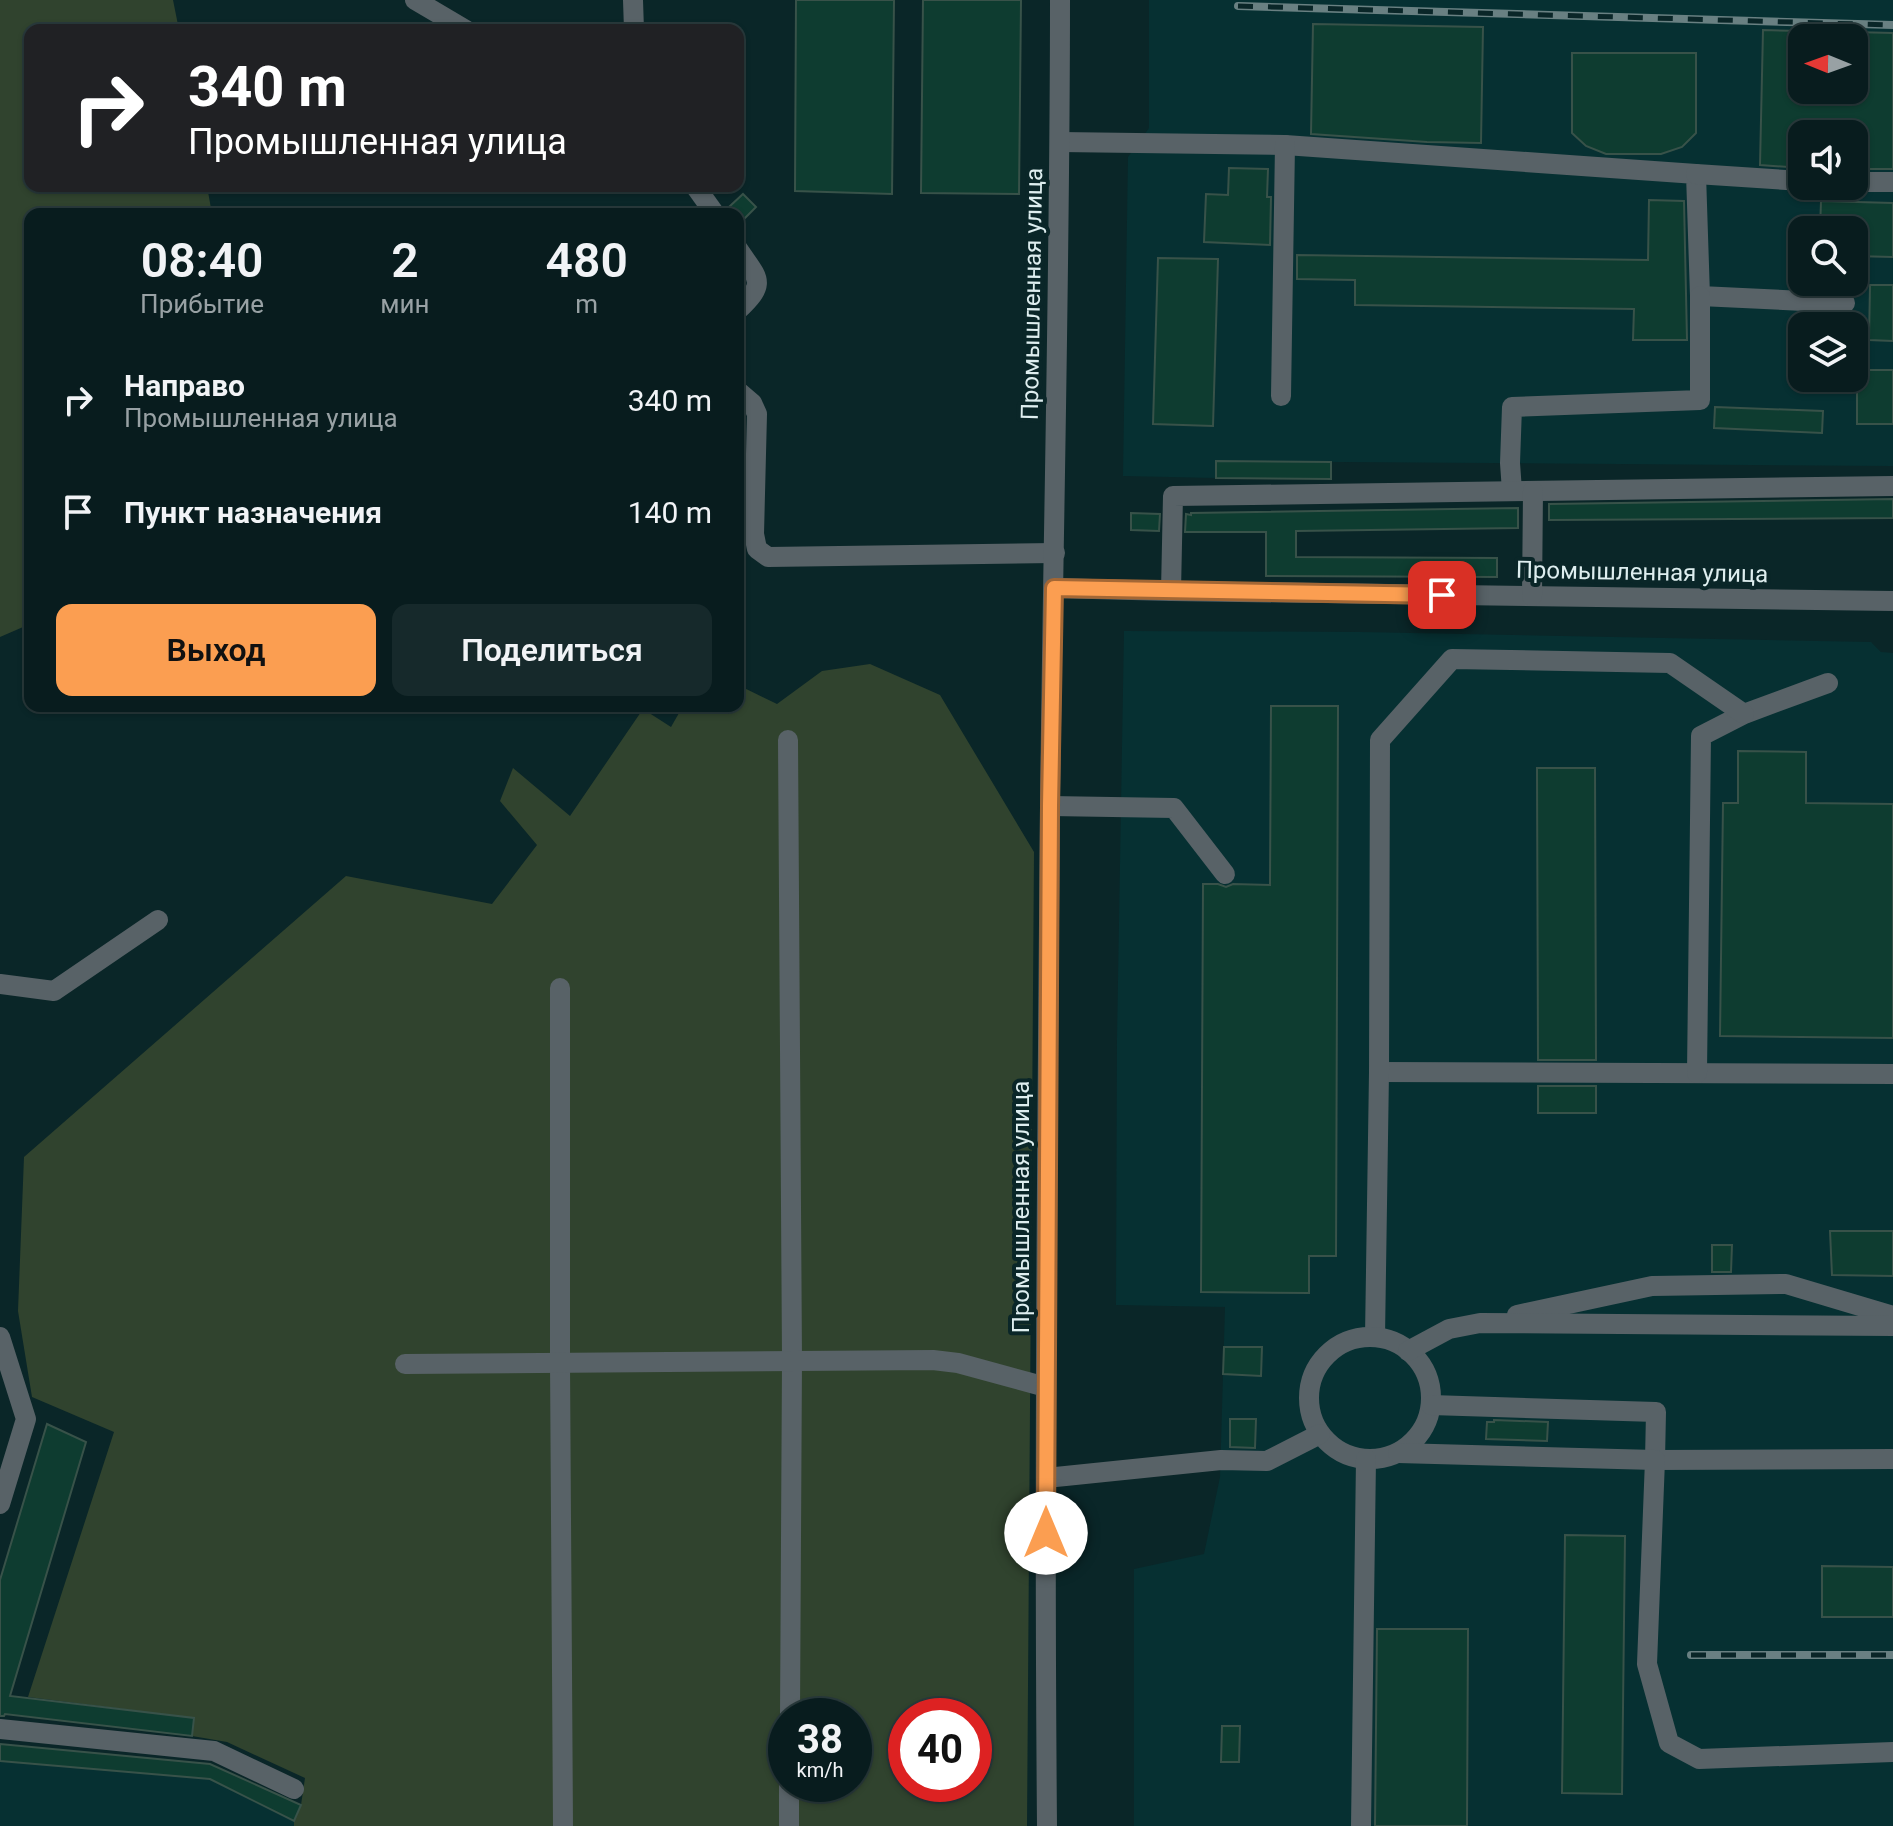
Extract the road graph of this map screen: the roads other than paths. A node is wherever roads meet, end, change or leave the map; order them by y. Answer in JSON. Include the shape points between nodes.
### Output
{"nodes":[{"id":1,"x":415,"y":0,"type":"edge"},
{"id":2,"x":633,"y":0,"type":"edge"},
{"id":3,"x":1060,"y":0,"type":"edge"},
{"id":4,"x":456,"y":24,"type":"edge"},
{"id":5,"x":634,"y":24,"type":"edge"},
{"id":6,"x":1060,"y":142,"type":"junction"},
{"id":7,"x":1285,"y":145,"type":"junction"},
{"id":8,"x":1696,"y":174,"type":"junction"},
{"id":9,"x":1788,"y":180,"type":"edge"},
{"id":10,"x":1868,"y":182,"type":"edge"},
{"id":11,"x":1893,"y":182,"type":"edge"},
{"id":12,"x":744,"y":258,"type":"edge"},
{"id":13,"x":1700,"y":296,"type":"junction"},
{"id":14,"x":1845,"y":303,"type":"dead end"},
{"id":15,"x":744,"y":304,"type":"edge"},
{"id":16,"x":744,"y":396,"type":"edge"},
{"id":17,"x":1281,"y":396,"type":"dead end"},
{"id":18,"x":1893,"y":486,"type":"edge"},
{"id":19,"x":1522,"y":491,"type":"junction"},
{"id":20,"x":1055,"y":553,"type":"junction"},
{"id":21,"x":1054,"y":588,"type":"junction"},
{"id":22,"x":1171,"y":591,"type":"junction"},
{"id":23,"x":1532,"y":596,"type":"junction"},
{"id":24,"x":1893,"y":601,"type":"edge"},
{"id":25,"x":1828,"y":683,"type":"dead end"},
{"id":26,"x":1744,"y":714,"type":"junction"},
{"id":27,"x":788,"y":740,"type":"dead end"},
{"id":28,"x":1050,"y":806,"type":"junction"},
{"id":29,"x":1225,"y":874,"type":"dead end"},
{"id":30,"x":158,"y":920,"type":"dead end"},
{"id":31,"x":0,"y":984,"type":"edge"},
{"id":32,"x":560,"y":988,"type":"dead end"},
{"id":33,"x":1379,"y":1072,"type":"junction"},
{"id":34,"x":1697,"y":1073,"type":"junction"},
{"id":35,"x":1893,"y":1074,"type":"edge"},
{"id":36,"x":1893,"y":1316,"type":"edge"},
{"id":37,"x":1480,"y":1323,"type":"junction"},
{"id":38,"x":1893,"y":1326,"type":"edge"},
{"id":39,"x":0,"y":1337,"type":"edge"},
{"id":40,"x":1375,"y":1337,"type":"junction"},
{"id":41,"x":1408,"y":1351,"type":"junction"},
{"id":42,"x":792,"y":1360,"type":"junction"},
{"id":43,"x":560,"y":1363,"type":"junction"},
{"id":44,"x":405,"y":1364,"type":"dead end"},
{"id":45,"x":1046,"y":1387,"type":"junction"},
{"id":46,"x":1431,"y":1405,"type":"junction"},
{"id":47,"x":1320,"y":1434,"type":"junction"},
{"id":48,"x":1398,"y":1453,"type":"junction"},
{"id":49,"x":1366,"y":1459,"type":"junction"},
{"id":50,"x":1893,"y":1459,"type":"edge"},
{"id":51,"x":1655,"y":1460,"type":"junction"},
{"id":52,"x":1046,"y":1478,"type":"junction"},
{"id":53,"x":0,"y":1504,"type":"edge"},
{"id":54,"x":790,"y":1698,"type":"edge"},
{"id":55,"x":0,"y":1729,"type":"edge"},
{"id":56,"x":1893,"y":1752,"type":"edge"},
{"id":57,"x":294,"y":1789,"type":"dead end"},
{"id":58,"x":789,"y":1802,"type":"edge"},
{"id":59,"x":563,"y":1826,"type":"edge"},
{"id":60,"x":789,"y":1826,"type":"edge"},
{"id":61,"x":1047,"y":1826,"type":"edge"},
{"id":62,"x":1361,"y":1826,"type":"edge"}],
"edges":[{"from":1,"to":4,"type":"street"},
{"from":2,"to":5,"type":"street"},
{"from":3,"to":6,"type":"street","name":"Промышленная улица"},
{"from":6,"to":7,"type":"street"},
{"from":6,"to":20,"type":"street","name":"Промышленная улица"},
{"from":7,"to":8,"type":"street"},
{"from":7,"to":17,"type":"street"},
{"from":8,"to":9,"type":"street"},
{"from":8,"to":13,"type":"street"},
{"from":10,"to":11,"type":"street"},
{"from":12,"to":15,"type":"street","via":[[758,284]]},
{"from":13,"to":14,"type":"street"},
{"from":13,"to":19,"type":"street","via":[[1700,400],[1512,407],[1510,463]]},
{"from":16,"to":20,"type":"street","via":[[757,414],[754,534],[757,549],[768,557]]},
{"from":18,"to":19,"type":"street"},
{"from":19,"to":22,"type":"street","via":[[1173,496]]},
{"from":19,"to":23,"type":"street"},
{"from":20,"to":21,"type":"street","name":"Промышленная улица"},
{"from":21,"to":22,"type":"street","name":"Промышленная улица"},
{"from":21,"to":28,"type":"street","name":"Промышленная улица"},
{"from":22,"to":23,"type":"street","name":"Промышленная улица"},
{"from":23,"to":24,"type":"street","name":"Промышленная улица"},
{"from":25,"to":26,"type":"street"},
{"from":26,"to":33,"type":"street","via":[[1670,663],[1452,659],[1380,740]]},
{"from":26,"to":34,"type":"street","via":[[1701,736]]},
{"from":27,"to":42,"type":"street"},
{"from":28,"to":29,"type":"street","via":[[1174,808]]},
{"from":28,"to":45,"type":"street","name":"Промышленная улица"},
{"from":30,"to":31,"type":"street","via":[[54,991]]},
{"from":32,"to":43,"type":"street"},
{"from":33,"to":34,"type":"street"},
{"from":33,"to":40,"type":"street"},
{"from":34,"to":35,"type":"street"},
{"from":36,"to":37,"type":"street","via":[[1786,1284],[1652,1286]]},
{"from":37,"to":38,"type":"street"},
{"from":37,"to":41,"type":"street","via":[[1449,1329]]},
{"from":39,"to":53,"type":"street","via":[[26,1419]]},
{"from":40,"to":41,"type":"street"},
{"from":40,"to":47,"type":"street","via":[[1341,1344],[1317,1368],[1309,1401]]},
{"from":41,"to":46,"type":"street","via":[[1424,1369]]},
{"from":42,"to":43,"type":"street"},
{"from":42,"to":45,"type":"street","via":[[933,1360]]},
{"from":42,"to":54,"type":"street"},
{"from":43,"to":44,"type":"street"},
{"from":43,"to":59,"type":"street"},
{"from":45,"to":52,"type":"street","name":"Промышленная улица"},
{"from":46,"to":48,"type":"street","via":[[1414,1441]]},
{"from":46,"to":51,"type":"street","via":[[1656,1412]]},
{"from":47,"to":49,"type":"street","via":[[1340,1452]]},
{"from":47,"to":52,"type":"street","via":[[1267,1461],[1221,1460]]},
{"from":48,"to":49,"type":"street"},
{"from":48,"to":51,"type":"street"},
{"from":49,"to":62,"type":"street"},
{"from":50,"to":51,"type":"street"},
{"from":51,"to":56,"type":"street","via":[[1647,1664],[1669,1743],[1699,1759]]},
{"from":52,"to":61,"type":"street","name":"Промышленная улица"},
{"from":55,"to":57,"type":"street","via":[[214,1751]]},
{"from":58,"to":60,"type":"street"}]}
